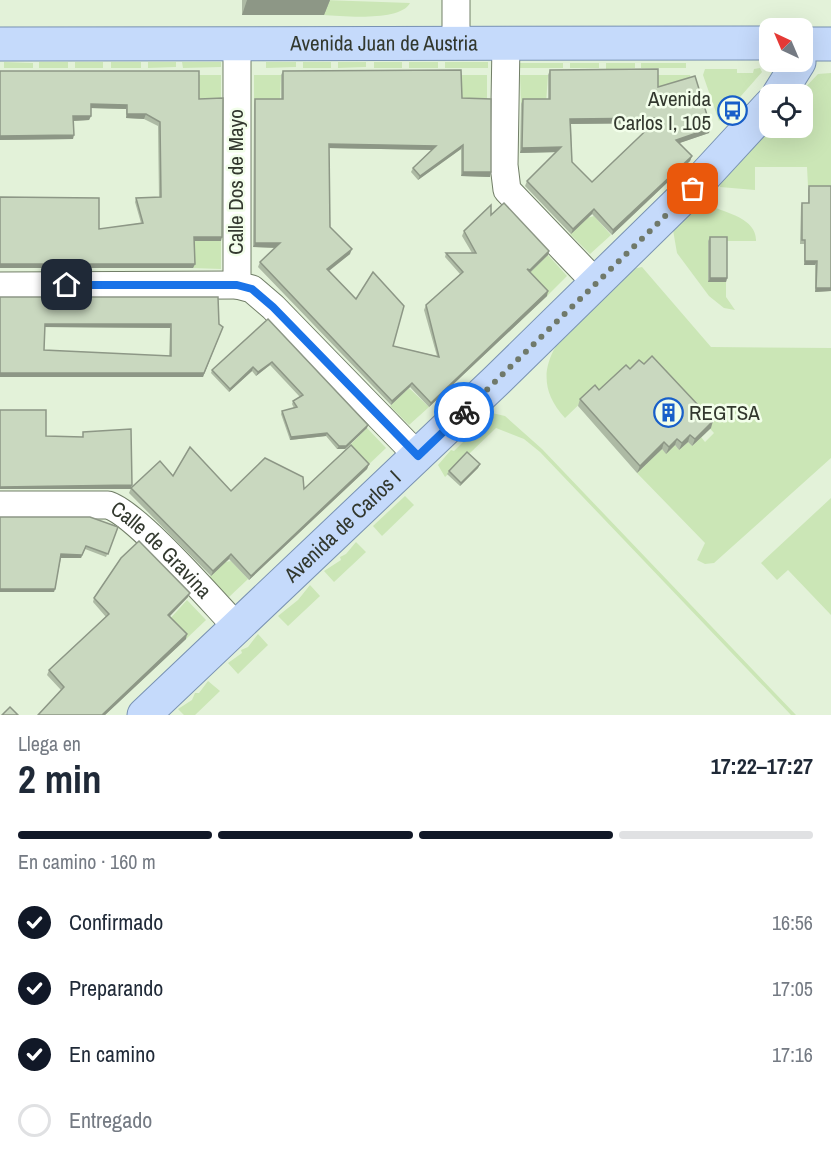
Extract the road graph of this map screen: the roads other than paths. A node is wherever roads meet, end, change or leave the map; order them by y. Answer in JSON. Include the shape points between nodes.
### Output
{"nodes":[{"id":1,"x":456,"y":0,"type":"edge"},
{"id":2,"x":237,"y":43,"type":"junction"},
{"id":3,"x":506,"y":43,"type":"junction"},
{"id":4,"x":759,"y":43,"type":"edge"},
{"id":5,"x":0,"y":44,"type":"edge"},
{"id":6,"x":456,"y":44,"type":"junction"},
{"id":7,"x":759,"y":117,"type":"edge"},
{"id":8,"x":596,"y":283,"type":"junction"},
{"id":9,"x":237,"y":285,"type":"junction"},
{"id":10,"x":0,"y":286,"type":"edge"},
{"id":11,"x":418,"y":456,"type":"junction"},
{"id":12,"x":0,"y":505,"type":"edge"},
{"id":13,"x":237,"y":627,"type":"junction"},
{"id":14,"x":144,"y":715,"type":"edge"}],
"edges":[{"from":1,"to":6,"type":"street"},
{"from":2,"to":5,"type":"main road","name":"Avenida Juan de Austria"},
{"from":2,"to":6,"type":"main road","name":"Avenida Juan de Austria"},
{"from":2,"to":9,"type":"street","name":"Calle Dos de Mayo"},
{"from":3,"to":4,"type":"main road","name":"Avenida Juan de Austria"},
{"from":3,"to":6,"type":"main road","name":"Avenida Juan de Austria"},
{"from":3,"to":8,"type":"street","via":[[507,190]]},
{"from":7,"to":8,"type":"main road","name":"Avenida de Carlos I"},
{"from":8,"to":11,"type":"main road","name":"Avenida de Carlos I"},
{"from":9,"to":10,"type":"street"},
{"from":9,"to":11,"type":"street","name":"Calle Dos de Mayo","via":[[252,289],[273,307]]},
{"from":11,"to":13,"type":"main road","name":"Avenida de Carlos I"},
{"from":12,"to":13,"type":"street","name":"Calle de Gravina","via":[[117,507]]},
{"from":13,"to":14,"type":"main road","name":"Avenida de Carlos I"}]}
